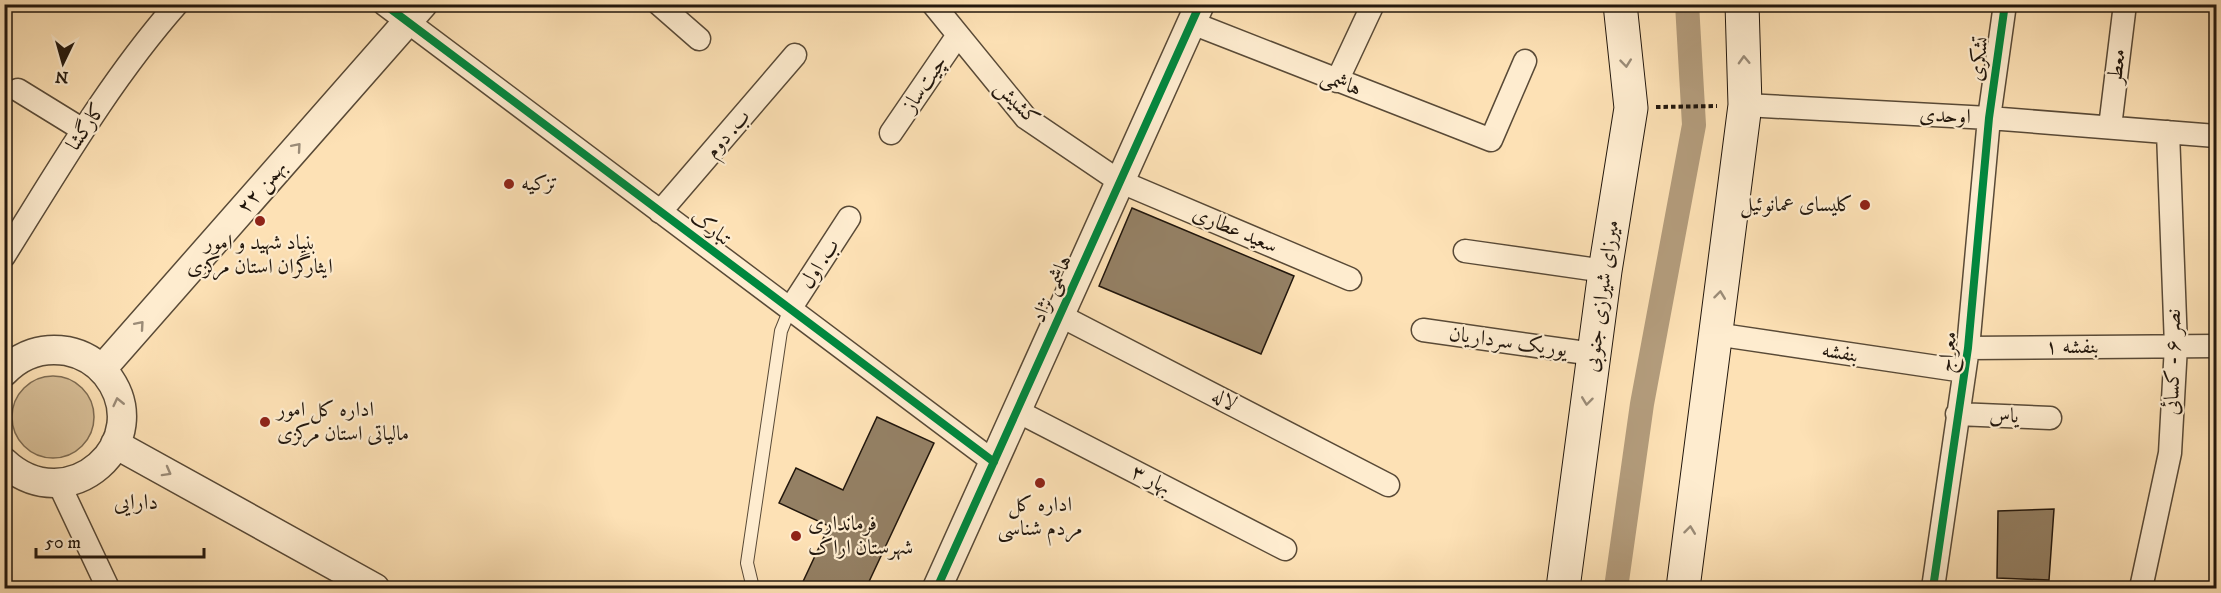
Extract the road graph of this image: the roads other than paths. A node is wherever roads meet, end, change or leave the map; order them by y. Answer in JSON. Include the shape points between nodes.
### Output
{"nodes":[{"id":1,"x":177,"y":4,"type":"edge"},
{"id":2,"x":384,"y":4,"type":"edge"},
{"id":3,"x":659,"y":4,"type":"edge"},
{"id":4,"x":933,"y":4,"type":"edge"},
{"id":5,"x":1373,"y":4,"type":"edge"},
{"id":6,"x":1620,"y":4,"type":"edge"},
{"id":7,"x":1742,"y":4,"type":"edge"},
{"id":8,"x":2005,"y":4,"type":"edge"},
{"id":9,"x":2125,"y":4,"type":"edge"},
{"id":10,"x":415,"y":14,"type":"edge"},
{"id":11,"x":1196,"y":14,"type":"edge"},
{"id":12,"x":958,"y":35,"type":"junction"},
{"id":13,"x":699,"y":39,"type":"dead end"},
{"id":14,"x":795,"y":55,"type":"dead end"},
{"id":15,"x":1525,"y":61,"type":"dead end"},
{"id":16,"x":1337,"y":81,"type":"junction"},
{"id":17,"x":18,"y":90,"type":"dead end"},
{"id":18,"x":1729,"y":105,"type":"junction"},
{"id":19,"x":1989,"y":118,"type":"junction"},
{"id":20,"x":2110,"y":128,"type":"junction"},
{"id":21,"x":83,"y":130,"type":"junction"},
{"id":22,"x":2168,"y":132,"type":"junction"},
{"id":23,"x":891,"y":133,"type":"dead end"},
{"id":24,"x":2217,"y":136,"type":"edge"},
{"id":25,"x":1119,"y":181,"type":"junction"},
{"id":26,"x":660,"y":212,"type":"junction"},
{"id":27,"x":849,"y":218,"type":"dead end"},
{"id":28,"x":1465,"y":251,"type":"dead end"},
{"id":29,"x":4,"y":256,"type":"edge"},
{"id":30,"x":1605,"y":271,"type":"junction"},
{"id":31,"x":1350,"y":279,"type":"dead end"},
{"id":32,"x":790,"y":309,"type":"junction"},
{"id":33,"x":1061,"y":316,"type":"junction"},
{"id":34,"x":1424,"y":330,"type":"dead end"},
{"id":35,"x":1715,"y":334,"type":"junction"},
{"id":36,"x":2176,"y":346,"type":"junction"},
{"id":37,"x":2217,"y":346,"type":"edge"},
{"id":38,"x":1968,"y":348,"type":"junction"},
{"id":39,"x":1593,"y":354,"type":"junction"},
{"id":40,"x":7,"y":364,"type":"edge"},
{"id":41,"x":102,"y":369,"type":"junction"},
{"id":42,"x":1964,"y":371,"type":"junction"},
{"id":43,"x":1017,"y":411,"type":"junction"},
{"id":44,"x":1957,"y":414,"type":"junction"},
{"id":45,"x":2050,"y":418,"type":"dead end"},
{"id":46,"x":115,"y":444,"type":"junction"},
{"id":47,"x":994,"y":462,"type":"junction"},
{"id":48,"x":8,"y":472,"type":"edge"},
{"id":49,"x":59,"y":484,"type":"junction"},
{"id":50,"x":1388,"y":485,"type":"dead end"},
{"id":51,"x":1285,"y":549,"type":"dead end"},
{"id":52,"x":940,"y":587,"type":"edge"},
{"id":53,"x":108,"y":588,"type":"edge"},
{"id":54,"x":375,"y":588,"type":"edge"},
{"id":55,"x":753,"y":588,"type":"edge"},
{"id":56,"x":1563,"y":588,"type":"edge"},
{"id":57,"x":1683,"y":588,"type":"edge"},
{"id":58,"x":1933,"y":588,"type":"edge"},
{"id":59,"x":2141,"y":588,"type":"edge"}],
"edges":[{"from":1,"to":21,"type":"street","name":"کارگشا"},
{"from":2,"to":10,"type":"street","name":"تبارک"},
{"from":3,"to":13,"type":"street"},
{"from":4,"to":12,"type":"street","name":"کشیش"},
{"from":5,"to":16,"type":"street"},
{"from":6,"to":30,"type":"main road","name":"میرزای شیرازی جنوبی","one_way":true,"via":[[1631,108]]},
{"from":18,"to":7,"type":"main road","one_way":true},
{"from":8,"to":19,"type":"street","name":"تشکری"},
{"from":9,"to":20,"type":"street","name":"معطر"},
{"from":10,"to":26,"type":"street","name":"تبارک"},
{"from":41,"to":10,"type":"street","name":"۲۲ بهمن","one_way":true},
{"from":11,"to":16,"type":"street","name":"هاشمی"},
{"from":11,"to":25,"type":"street","name":"هاشمی نژاد"},
{"from":12,"to":23,"type":"street","name":"چیت‌ساز"},
{"from":12,"to":25,"type":"street","name":"کشیش","via":[[1026,118]]},
{"from":14,"to":26,"type":"street","name":"ب. دوم"},
{"from":15,"to":16,"type":"street","name":"هاشمی","via":[[1491,140]]},
{"from":17,"to":21,"type":"street"},
{"from":18,"to":19,"type":"street","name":"اوحدی"},
{"from":35,"to":18,"type":"main road","one_way":true},
{"from":19,"to":20,"type":"street","name":"اوحدی"},
{"from":19,"to":38,"type":"street","name":"معراج"},
{"from":20,"to":22,"type":"street","name":"اوحدی"},
{"from":21,"to":29,"type":"street","name":"کارگشا"},
{"from":22,"to":24,"type":"street","name":"اوحدی"},
{"from":22,"to":36,"type":"street","name":"نصر ۶ - کسائی"},
{"from":25,"to":31,"type":"street","name":"سعید عطاری"},
{"from":25,"to":33,"type":"street","name":"هاشمی نژاد"},
{"from":26,"to":32,"type":"street","name":"تبارک"},
{"from":27,"to":32,"type":"street","name":"ب. اول"},
{"from":28,"to":30,"type":"street"},
{"from":30,"to":39,"type":"main road","name":"میرزای شیرازی جنوبی"},
{"from":32,"to":47,"type":"street","name":"تبارک"},
{"from":32,"to":55,"type":"lane","via":[[781,331],[747,563]]},
{"from":33,"to":43,"type":"street","name":"هاشمی نژاد"},
{"from":33,"to":50,"type":"street","name":"لاله"},
{"from":34,"to":39,"type":"street","name":"یوریک سرداریان"},
{"from":35,"to":42,"type":"street","name":"بنفشه"},
{"from":57,"to":35,"type":"main road","one_way":true},
{"from":36,"to":37,"type":"street","name":"بنفشه ۱"},
{"from":36,"to":38,"type":"street","name":"بنفشه ۱"},
{"from":36,"to":59,"type":"street","name":"نصر ۶ - کسائی","via":[[2170,453]]},
{"from":38,"to":42,"type":"street","name":"معراج"},
{"from":39,"to":56,"type":"main road","name":"میرزای شیرازی جنوبی","one_way":true},
{"from":40,"to":41,"type":"street","via":[[34,353],[58,350],[74,352]]},
{"from":46,"to":41,"type":"street","one_way":true,"via":[[120,431],[120,404]]},
{"from":42,"to":44,"type":"street","name":"معراج"},
{"from":43,"to":47,"type":"street","name":"هاشمی نژاد"},
{"from":43,"to":51,"type":"street","name":"بهار ۳"},
{"from":44,"to":45,"type":"street","name":"یاس"},
{"from":44,"to":58,"type":"street","name":"معراج"},
{"from":46,"to":49,"type":"street","via":[[93,472]]},
{"from":46,"to":54,"type":"street","one_way":true},
{"from":47,"to":52,"type":"street","name":"هاشمی نژاد"},
{"from":48,"to":49,"type":"street","via":[[36,482]]},
{"from":49,"to":53,"type":"street"}]}
